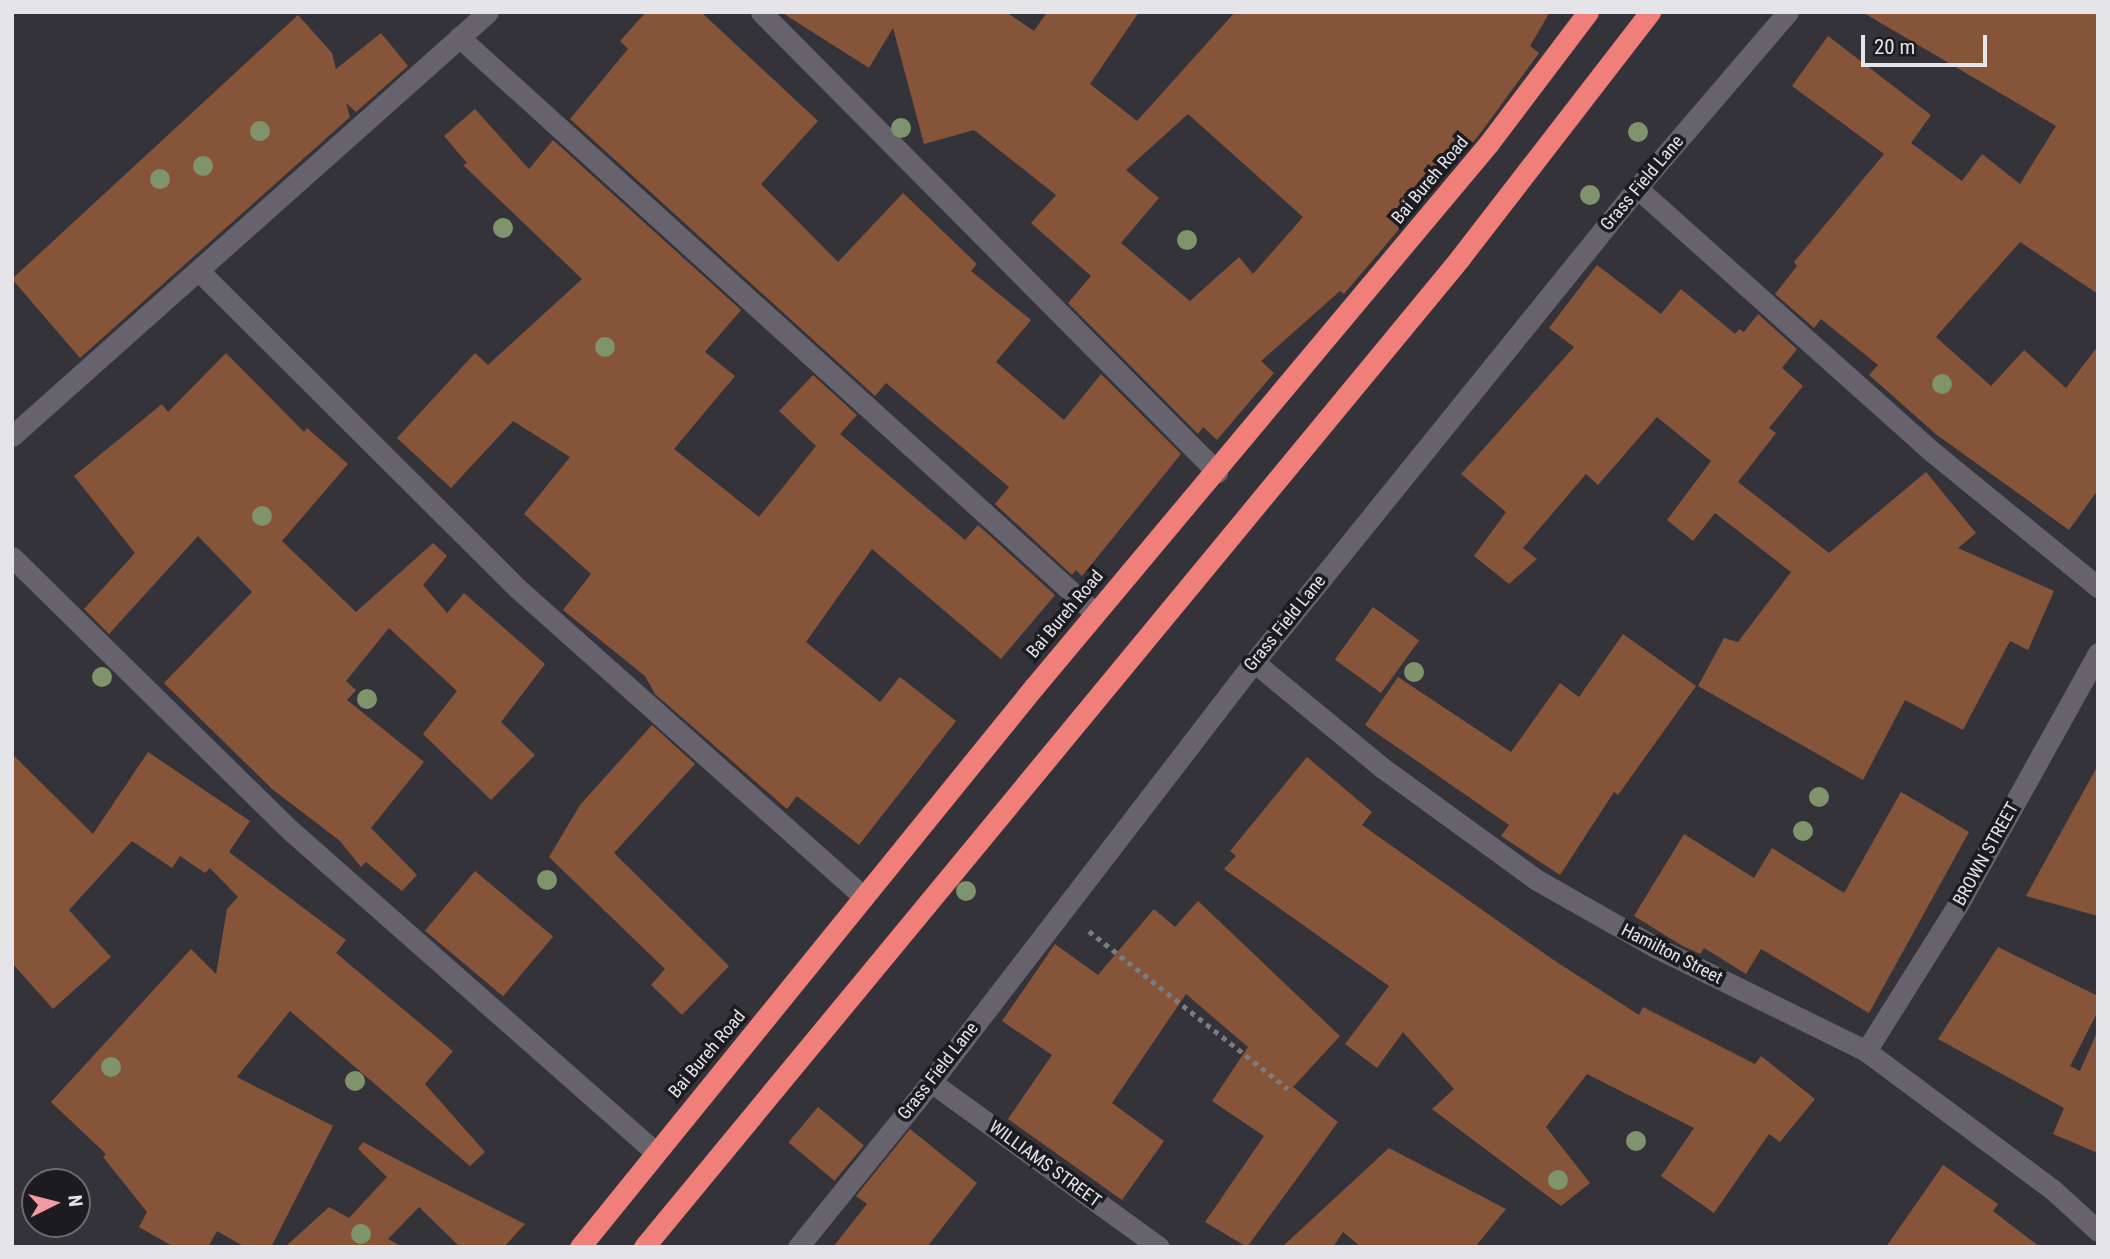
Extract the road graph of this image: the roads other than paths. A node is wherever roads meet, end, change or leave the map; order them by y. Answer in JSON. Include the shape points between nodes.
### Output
{"nodes":[{"id":1,"x":488,"y":12,"type":"edge"},
{"id":2,"x":761,"y":12,"type":"edge"},
{"id":3,"x":1588,"y":12,"type":"edge"},
{"id":4,"x":1650,"y":12,"type":"edge"},
{"id":5,"x":1788,"y":12,"type":"edge"},
{"id":6,"x":459,"y":37,"type":"junction"},
{"id":7,"x":1637,"y":188,"type":"junction"},
{"id":8,"x":199,"y":271,"type":"junction"},
{"id":9,"x":12,"y":436,"type":"edge"},
{"id":10,"x":1217,"y":472,"type":"junction"},
{"id":11,"x":12,"y":557,"type":"edge"},
{"id":12,"x":2097,"y":584,"type":"edge"},
{"id":13,"x":1095,"y":613,"type":"junction"},
{"id":14,"x":2098,"y":653,"type":"edge"},
{"id":15,"x":1254,"y":662,"type":"junction"},
{"id":16,"x":864,"y":897,"type":"junction"},
{"id":17,"x":1866,"y":1051,"type":"junction"},
{"id":18,"x":931,"y":1082,"type":"junction"},
{"id":19,"x":655,"y":1152,"type":"junction"},
{"id":20,"x":2098,"y":1231,"type":"edge"},
{"id":21,"x":580,"y":1247,"type":"edge"},
{"id":22,"x":644,"y":1247,"type":"edge"},
{"id":23,"x":798,"y":1247,"type":"edge"},
{"id":24,"x":1159,"y":1247,"type":"edge"}],
"edges":[{"from":1,"to":6,"type":"street"},
{"from":2,"to":10,"type":"street"},
{"from":3,"to":10,"type":"highway","name":"Bai Bureh Road","via":[[1489,143]]},
{"from":4,"to":22,"type":"highway","via":[[1460,258]]},
{"from":5,"to":7,"type":"street","name":"Grass Field Lane"},
{"from":6,"to":8,"type":"street"},
{"from":6,"to":13,"type":"street"},
{"from":7,"to":12,"type":"street","via":[[1930,450]]},
{"from":7,"to":15,"type":"street","name":"Grass Field Lane"},
{"from":8,"to":9,"type":"street"},
{"from":8,"to":16,"type":"street","via":[[516,587]]},
{"from":10,"to":13,"type":"highway","name":"Bai Bureh Road"},
{"from":11,"to":19,"type":"street","via":[[290,830]]},
{"from":13,"to":16,"type":"highway","name":"Bai Bureh Road"},
{"from":14,"to":17,"type":"street","name":"BROWN STREET","via":[[1959,903]]},
{"from":15,"to":17,"type":"street","name":"Hamilton Street","via":[[1384,769],[1537,880],[1655,947]]},
{"from":15,"to":18,"type":"street","name":"Grass Field Lane"},
{"from":16,"to":19,"type":"highway","name":"Bai Bureh Road"},
{"from":17,"to":20,"type":"street","name":"Hamilton Street","via":[[2052,1189]]},
{"from":18,"to":23,"type":"street","name":"Grass Field Lane"},
{"from":18,"to":24,"type":"street","name":"WILLIAMS STREET"},
{"from":19,"to":21,"type":"highway","name":"Bai Bureh Road"}]}
